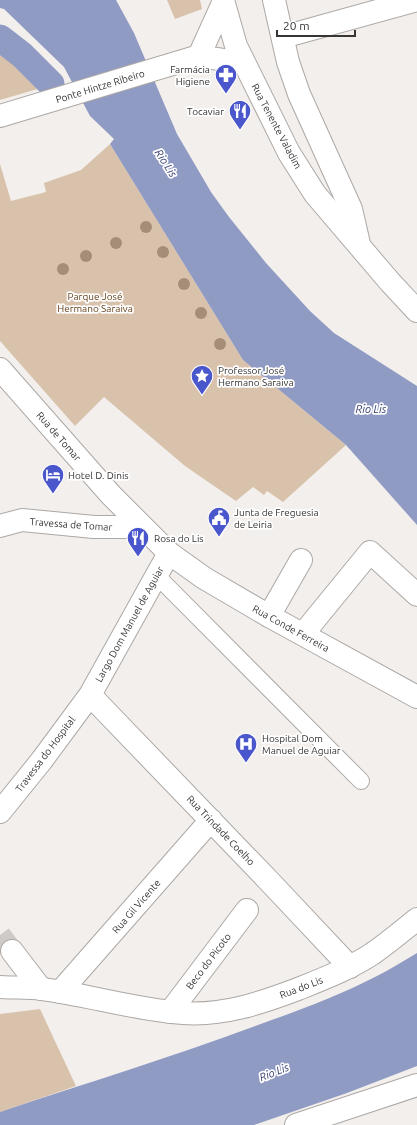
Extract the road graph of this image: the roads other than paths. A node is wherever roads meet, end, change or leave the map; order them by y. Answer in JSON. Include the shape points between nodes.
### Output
{"nodes":[{"id":1,"x":274,"y":0,"type":"edge"},
{"id":2,"x":417,"y":0,"type":"edge"},
{"id":3,"x":223,"y":1,"type":"edge"},
{"id":4,"x":283,"y":37,"type":"junction"},
{"id":5,"x":199,"y":56,"type":"junction"},
{"id":6,"x":243,"y":63,"type":"junction"},
{"id":7,"x":0,"y":116,"type":"edge"},
{"id":8,"x":359,"y":244,"type":"junction"},
{"id":9,"x":417,"y":311,"type":"edge"},
{"id":10,"x":0,"y":369,"type":"edge"},
{"id":11,"x":0,"y":526,"type":"edge"},
{"id":12,"x":142,"y":527,"type":"junction"},
{"id":13,"x":169,"y":553,"type":"junction"},
{"id":14,"x":301,"y":560,"type":"dead end"},
{"id":15,"x":156,"y":575,"type":"junction"},
{"id":16,"x":417,"y":595,"type":"edge"},
{"id":17,"x":269,"y":616,"type":"junction"},
{"id":18,"x":302,"y":634,"type":"junction"},
{"id":19,"x":90,"y":695,"type":"junction"},
{"id":20,"x":417,"y":697,"type":"edge"},
{"id":21,"x":361,"y":782,"type":"dead end"},
{"id":22,"x":0,"y":812,"type":"edge"},
{"id":23,"x":211,"y":820,"type":"junction"},
{"id":24,"x":247,"y":910,"type":"dead end"},
{"id":25,"x":417,"y":919,"type":"edge"},
{"id":26,"x":12,"y":951,"type":"tunnel mouth"},
{"id":27,"x":350,"y":966,"type":"junction"},
{"id":28,"x":0,"y":988,"type":"edge"},
{"id":29,"x":50,"y":990,"type":"junction"},
{"id":30,"x":170,"y":1012,"type":"junction"},
{"id":31,"x":417,"y":1085,"type":"edge"},
{"id":32,"x":296,"y":1125,"type":"edge"}],
"edges":[{"from":1,"to":4,"type":"street"},
{"from":2,"to":4,"type":"street"},
{"from":3,"to":5,"type":"street"},
{"from":3,"to":6,"type":"street","name":"Rua Tenente Valadim"},
{"from":4,"to":8,"type":"street","via":[[298,94],[351,209]]},
{"from":5,"to":6,"type":"street","name":"Ponte Hintze Ribeiro"},
{"from":5,"to":7,"type":"street","name":"Ponte Hintze Ribeiro"},
{"from":6,"to":8,"type":"street","name":"Rua Tenente Valadim","via":[[289,153],[315,194]]},
{"from":8,"to":9,"type":"street","name":"Rua Tenente Valadim"},
{"from":10,"to":12,"type":"street","name":"Rua de Tomar"},
{"from":11,"to":12,"type":"street","name":"Travessa de Tomar","via":[[22,520],[94,527]]},
{"from":12,"to":13,"type":"street","name":"Rua de Tomar"},
{"from":13,"to":15,"type":"street","name":"Largo Dom Manuel de Aguiar"},
{"from":13,"to":17,"type":"street","name":"Rua Conde Ferreira","via":[[204,578]]},
{"from":14,"to":17,"type":"street"},
{"from":15,"to":19,"type":"street","name":"Largo Dom Manuel de Aguiar"},
{"from":15,"to":21,"type":"lane"},
{"from":16,"to":18,"type":"street","via":[[370,552]]},
{"from":17,"to":18,"type":"street","name":"Rua Conde Ferreira"},
{"from":18,"to":20,"type":"street","name":"Rua Conde Ferreira"},
{"from":19,"to":22,"type":"street","name":"Travessa do Hospital"},
{"from":19,"to":23,"type":"street","name":"Rua Trindade Coelho"},
{"from":23,"to":27,"type":"street","name":"Rua Trindade Coelho"},
{"from":23,"to":29,"type":"street","name":"Rua Gil Vicente"},
{"from":24,"to":30,"type":"street","name":"Beco do Picoto"},
{"from":25,"to":27,"type":"street","name":"Rua do Lis","via":[[393,940]]},
{"from":26,"to":29,"type":"street"},
{"from":27,"to":30,"type":"street","name":"Rua do Lis","via":[[283,994],[231,1010],[204,1014]]},
{"from":28,"to":29,"type":"street","name":"Rua do Lis"},
{"from":29,"to":30,"type":"street","name":"Rua do Lis"},
{"from":31,"to":32,"type":"street"}]}
